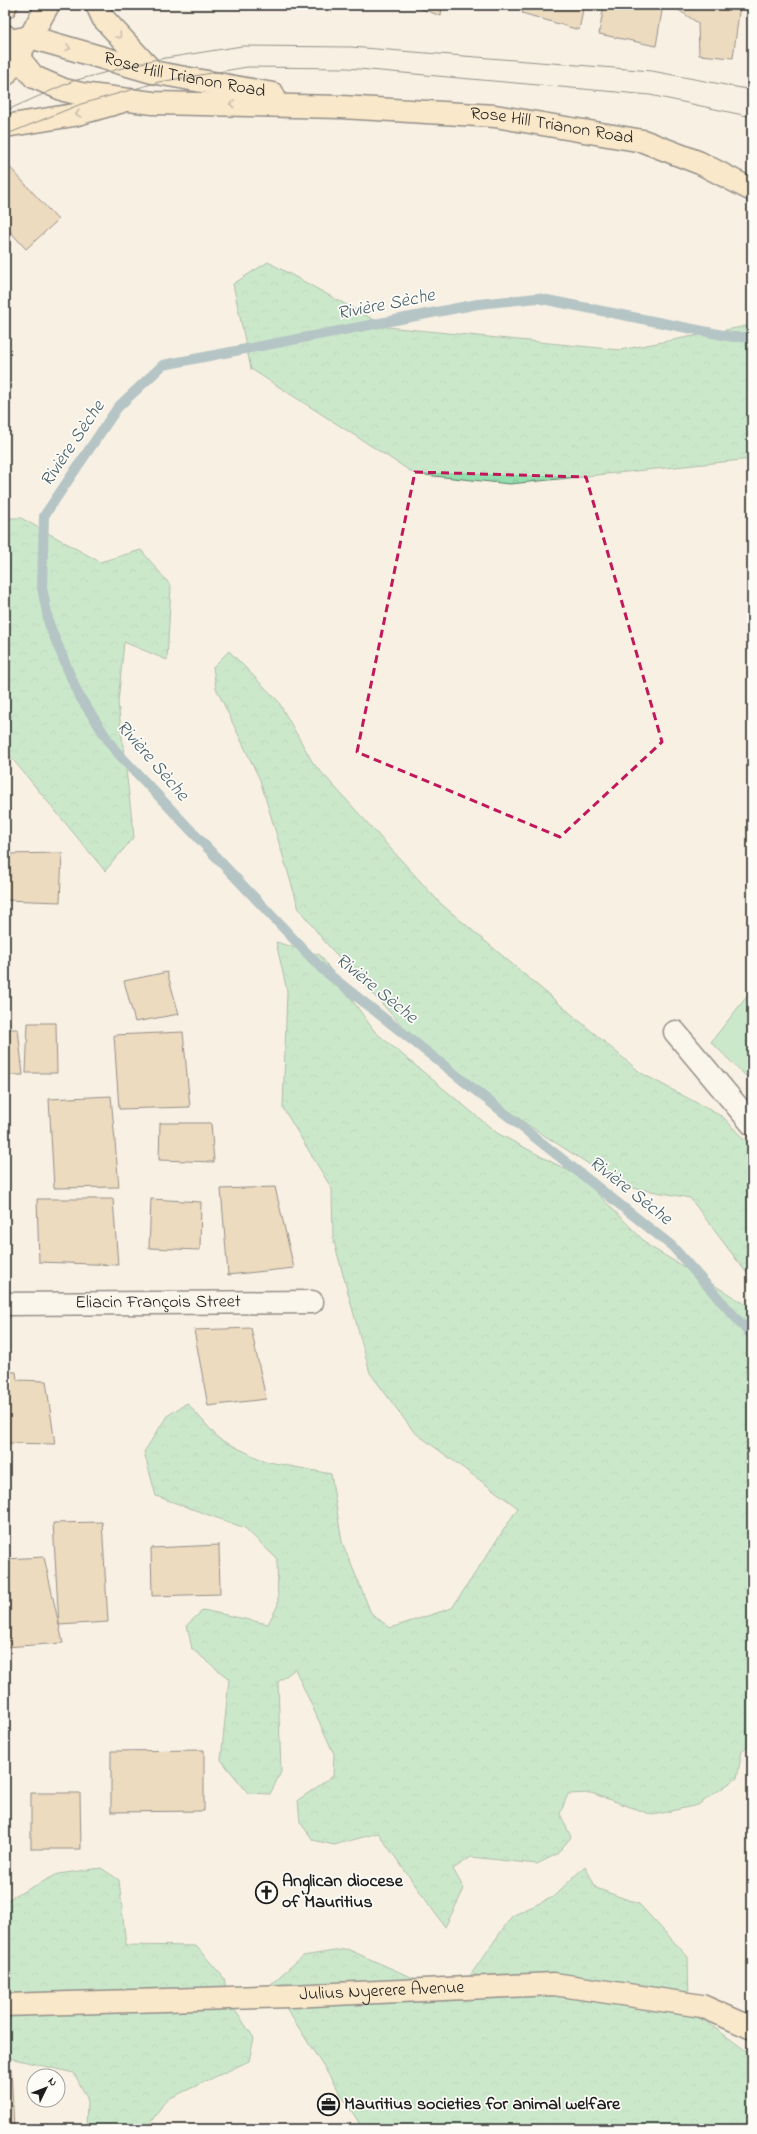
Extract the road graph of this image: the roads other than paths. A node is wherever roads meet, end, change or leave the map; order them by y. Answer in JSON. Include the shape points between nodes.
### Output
{"nodes":[{"id":1,"x":48,"y":5,"type":"edge"},
{"id":2,"x":97,"y":5,"type":"edge"},
{"id":3,"x":30,"y":37,"type":"junction"},
{"id":4,"x":9,"y":44,"type":"edge"},
{"id":5,"x":152,"y":72,"type":"junction"},
{"id":6,"x":5,"y":75,"type":"edge"},
{"id":7,"x":129,"y":100,"type":"junction"},
{"id":8,"x":341,"y":107,"type":"junction"},
{"id":9,"x":5,"y":126,"type":"edge"},
{"id":10,"x":752,"y":190,"type":"edge"},
{"id":11,"x":675,"y":1032,"type":"dead end"},
{"id":12,"x":752,"y":1124,"type":"edge"},
{"id":13,"x":312,"y":1302,"type":"dead end"},
{"id":14,"x":5,"y":1304,"type":"edge"},
{"id":15,"x":5,"y":2005,"type":"edge"},
{"id":16,"x":752,"y":2028,"type":"edge"}],
"edges":[{"from":1,"to":3,"type":"main road"},
{"from":2,"to":5,"type":"main road","one_way":true,"via":[[103,18]]},
{"from":3,"to":4,"type":"main road"},
{"from":3,"to":5,"type":"main road","name":"Rose Hill Trianon Road","one_way":true},
{"from":4,"to":6,"type":"main road"},
{"from":4,"to":7,"type":"main road","name":"Rose Hill Trianon Road","via":[[34,77],[53,86],[81,94]]},
{"from":5,"to":8,"type":"main road","name":"Rose Hill Trianon Road"},
{"from":8,"to":7,"type":"main road","name":"Rose Hill Trianon Road","one_way":true,"via":[[153,103]]},
{"from":7,"to":9,"type":"main road","one_way":true,"via":[[74,115]]},
{"from":8,"to":10,"type":"main road","name":"Rose Hill Trianon Road","via":[[495,116],[642,141],[700,164]]},
{"from":11,"to":12,"type":"street"},
{"from":13,"to":14,"type":"street","name":"Eliacin François Street"},
{"from":15,"to":16,"type":"main road","name":"Julius Nyerere Avenue","via":[[554,1984],[702,2006]]}]}
